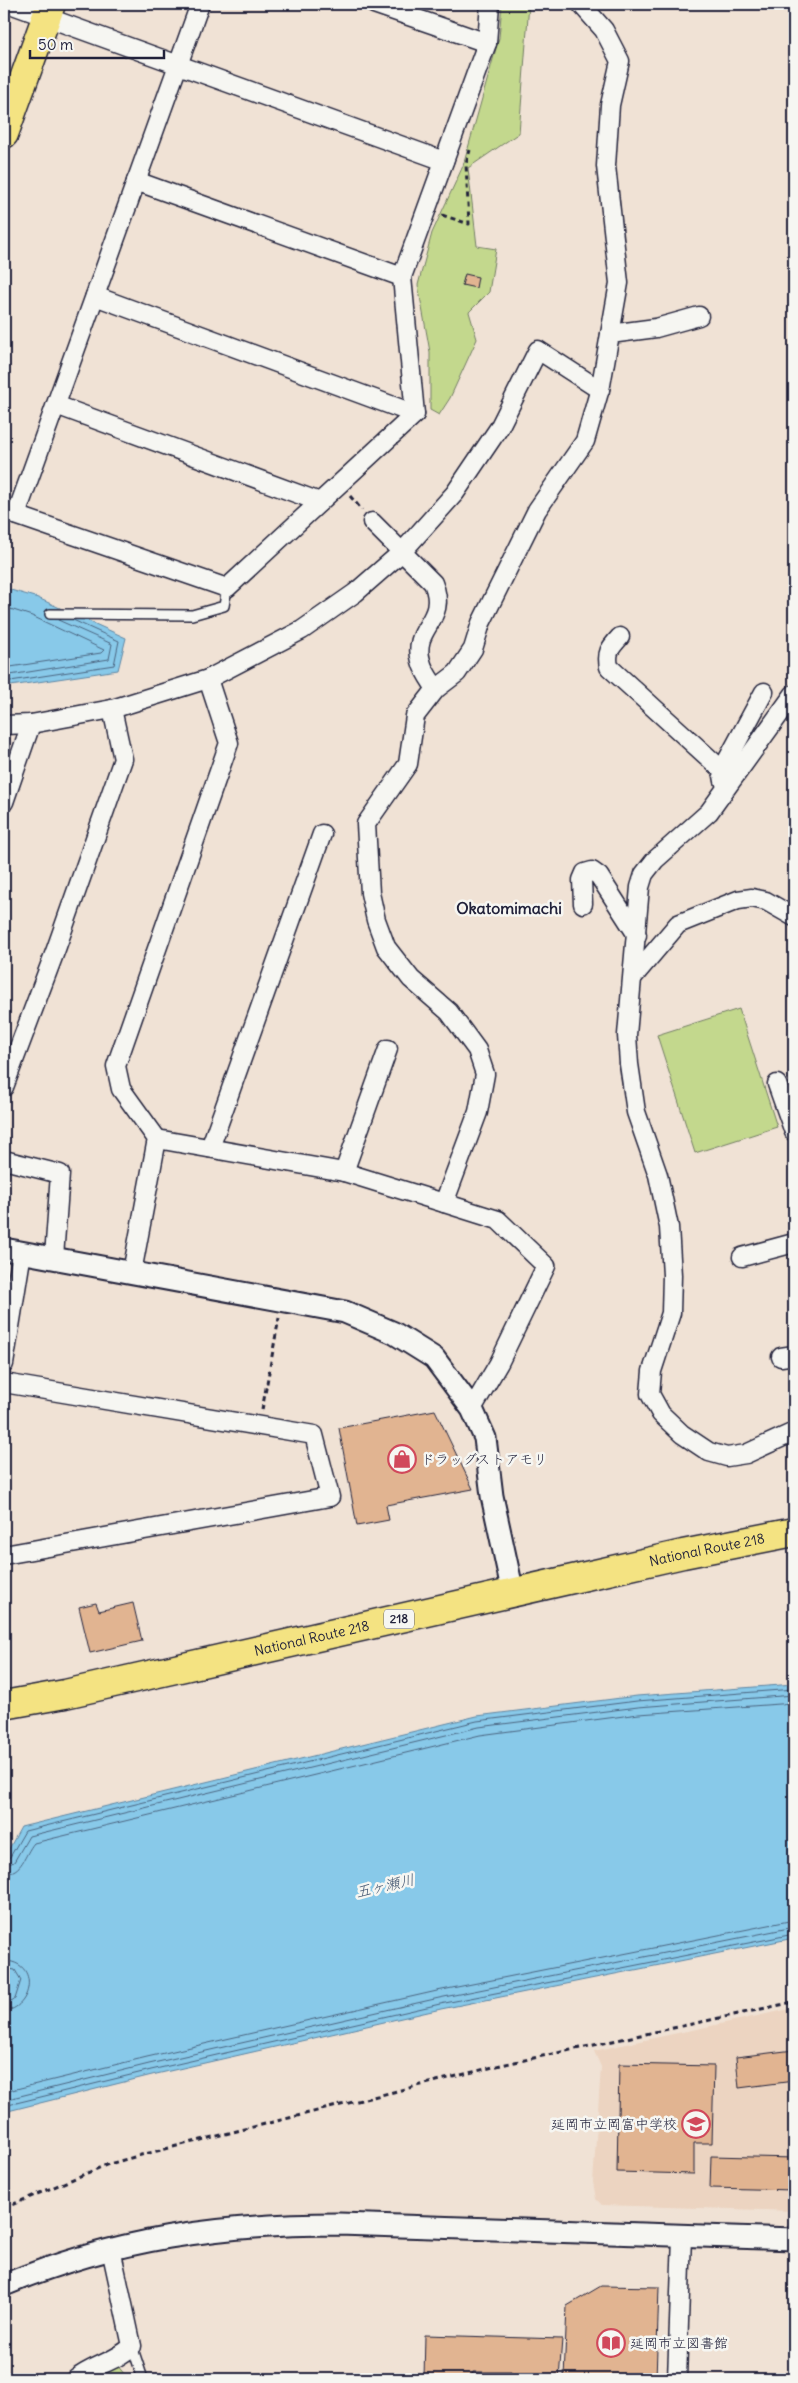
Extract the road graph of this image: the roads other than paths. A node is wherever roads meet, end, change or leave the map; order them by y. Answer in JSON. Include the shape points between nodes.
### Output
{"nodes":[{"id":1,"x":10,"y":4,"type":"edge"},
{"id":2,"x":200,"y":4,"type":"edge"},
{"id":3,"x":374,"y":4,"type":"edge"},
{"id":4,"x":490,"y":4,"type":"edge"},
{"id":5,"x":581,"y":4,"type":"edge"},
{"id":6,"x":48,"y":10,"type":"edge"},
{"id":7,"x":487,"y":43,"type":"junction"},
{"id":8,"x":178,"y":65,"type":"junction"},
{"id":9,"x":4,"y":134,"type":"edge"},
{"id":10,"x":444,"y":161,"type":"junction"},
{"id":11,"x":136,"y":181,"type":"junction"},
{"id":12,"x":402,"y":277,"type":"junction"},
{"id":13,"x":95,"y":296,"type":"junction"},
{"id":14,"x":699,"y":316,"type":"dead end"},
{"id":15,"x":610,"y":334,"type":"junction"},
{"id":16,"x":600,"y":390,"type":"junction"},
{"id":17,"x":56,"y":405,"type":"junction"},
{"id":18,"x":415,"y":414,"type":"junction"},
{"id":19,"x":320,"y":502,"type":"junction"},
{"id":20,"x":10,"y":513,"type":"edge"},
{"id":21,"x":372,"y":522,"type":"road end"},
{"id":22,"x":402,"y":552,"type":"junction"},
{"id":23,"x":227,"y":588,"type":"junction"},
{"id":24,"x":50,"y":614,"type":"dead end"},
{"id":25,"x":620,"y":637,"type":"dead end"},
{"id":26,"x":208,"y":679,"type":"junction"},
{"id":27,"x":436,"y":689,"type":"junction"},
{"id":28,"x":764,"y":692,"type":"dead end"},
{"id":29,"x":794,"y":694,"type":"edge"},
{"id":30,"x":112,"y":709,"type":"junction"},
{"id":31,"x":31,"y":724,"type":"junction"},
{"id":32,"x":4,"y":725,"type":"edge"},
{"id":33,"x":722,"y":770,"type":"junction"},
{"id":34,"x":725,"y":790,"type":"junction"},
{"id":35,"x":4,"y":802,"type":"edge"},
{"id":36,"x":322,"y":834,"type":"dead end"},
{"id":37,"x":583,"y":904,"type":"dead end"},
{"id":38,"x":794,"y":917,"type":"edge"},
{"id":39,"x":637,"y":935,"type":"junction"},
{"id":40,"x":633,"y":977,"type":"junction"},
{"id":41,"x":388,"y":1049,"type":"dead end"},
{"id":42,"x":777,"y":1084,"type":"dead end"},
{"id":43,"x":4,"y":1087,"type":"edge"},
{"id":44,"x":794,"y":1132,"type":"edge"},
{"id":45,"x":157,"y":1139,"type":"junction"},
{"id":46,"x":210,"y":1148,"type":"junction"},
{"id":47,"x":4,"y":1160,"type":"edge"},
{"id":48,"x":344,"y":1172,"type":"junction"},
{"id":49,"x":444,"y":1203,"type":"junction"},
{"id":50,"x":794,"y":1243,"type":"edge"},
{"id":51,"x":13,"y":1250,"type":"edge"},
{"id":52,"x":54,"y":1257,"type":"junction"},
{"id":53,"x":742,"y":1257,"type":"dead end"},
{"id":54,"x":132,"y":1272,"type":"junction"},
{"id":55,"x":4,"y":1364,"type":"edge"},
{"id":56,"x":4,"y":1383,"type":"edge"},
{"id":57,"x":472,"y":1409,"type":"junction"},
{"id":58,"x":794,"y":1432,"type":"edge"},
{"id":59,"x":794,"y":1532,"type":"edge"},
{"id":60,"x":4,"y":1555,"type":"edge"},
{"id":61,"x":513,"y":1593,"type":"junction"},
{"id":62,"x":4,"y":1705,"type":"edge"},
{"id":63,"x":682,"y":2236,"type":"junction"},
{"id":64,"x":794,"y":2239,"type":"edge"},
{"id":65,"x":111,"y":2249,"type":"junction"},
{"id":66,"x":4,"y":2285,"type":"edge"},
{"id":67,"x":132,"y":2346,"type":"junction"},
{"id":68,"x":76,"y":2379,"type":"edge"},
{"id":69,"x":143,"y":2379,"type":"edge"},
{"id":70,"x":676,"y":2379,"type":"edge"}],
"edges":[{"from":1,"to":6,"type":"street"},
{"from":2,"to":8,"type":"street"},
{"from":3,"to":7,"type":"street"},
{"from":4,"to":7,"type":"street"},
{"from":5,"to":15,"type":"street","via":[[604,30],[620,60],[610,106],[606,166],[619,283]]},
{"from":6,"to":8,"type":"street"},
{"from":6,"to":9,"type":"main road"},
{"from":7,"to":10,"type":"street"},
{"from":8,"to":10,"type":"street"},
{"from":8,"to":11,"type":"street"},
{"from":10,"to":12,"type":"street"},
{"from":11,"to":12,"type":"street"},
{"from":11,"to":13,"type":"street"},
{"from":12,"to":18,"type":"street"},
{"from":13,"to":17,"type":"street"},
{"from":13,"to":18,"type":"street"},
{"from":14,"to":15,"type":"street","via":[[656,328]]},
{"from":15,"to":16,"type":"street"},
{"from":16,"to":22,"type":"street","via":[[538,350],[499,428],[455,493]]},
{"from":16,"to":27,"type":"street","via":[[585,441],[537,510],[481,623],[473,649],[456,674]]},
{"from":17,"to":19,"type":"street"},
{"from":17,"to":20,"type":"street"},
{"from":18,"to":19,"type":"street"},
{"from":19,"to":23,"type":"street"},
{"from":20,"to":23,"type":"street"},
{"from":21,"to":22,"type":"street"},
{"from":22,"to":26,"type":"street","via":[[355,593],[302,630]]},
{"from":22,"to":27,"type":"street","via":[[433,583],[438,595],[438,608],[421,637],[420,648],[420,661]]},
{"from":23,"to":24,"type":"lane","via":[[224,606],[192,615]]},
{"from":25,"to":33,"type":"street","via":[[609,648],[610,667]]},
{"from":26,"to":30,"type":"street"},
{"from":26,"to":45,"type":"street","via":[[230,742],[116,1066],[120,1089]]},
{"from":27,"to":49,"type":"street","via":[[415,716],[408,764],[366,824],[370,892],[386,947],[411,980],[449,1012],[477,1050],[486,1074],[478,1112]]},
{"from":28,"to":33,"type":"street"},
{"from":29,"to":34,"type":"street"},
{"from":30,"to":31,"type":"street"},
{"from":30,"to":43,"type":"street","via":[[123,760]]},
{"from":31,"to":32,"type":"street"},
{"from":31,"to":35,"type":"street"},
{"from":33,"to":34,"type":"street"},
{"from":34,"to":39,"type":"street","via":[[709,812],[655,860],[644,874]]},
{"from":36,"to":46,"type":"street"},
{"from":37,"to":39,"type":"street","via":[[582,880],[585,873],[592,871],[599,876]]},
{"from":38,"to":40,"type":"street","via":[[766,901],[738,900],[678,924]]},
{"from":39,"to":40,"type":"street"},
{"from":40,"to":58,"type":"street","via":[[627,1035],[629,1064],[636,1112],[658,1175],[669,1226],[672,1275],[671,1313],[652,1371],[650,1394],[661,1414],[675,1427],[709,1452],[727,1457],[746,1454]]},
{"from":41,"to":48,"type":"street"},
{"from":42,"to":44,"type":"street"},
{"from":45,"to":46,"type":"street"},
{"from":45,"to":54,"type":"street"},
{"from":46,"to":48,"type":"street"},
{"from":47,"to":52,"type":"street","via":[[60,1174]]},
{"from":48,"to":49,"type":"street"},
{"from":49,"to":57,"type":"street","via":[[498,1220],[546,1266],[499,1363]]},
{"from":50,"to":53,"type":"street"},
{"from":51,"to":52,"type":"street"},
{"from":51,"to":55,"type":"street"},
{"from":52,"to":54,"type":"street"},
{"from":54,"to":57,"type":"street","via":[[345,1312],[394,1333],[434,1358]]},
{"from":56,"to":60,"type":"street","via":[[314,1435],[330,1497]]},
{"from":57,"to":61,"type":"street","via":[[485,1438],[492,1496]]},
{"from":59,"to":61,"type":"main road","name":"National Route 218","number":"218"},
{"from":61,"to":62,"type":"main road","name":"National Route 218","number":"218"},
{"from":63,"to":64,"type":"street"},
{"from":63,"to":65,"type":"street","via":[[280,2224],[173,2235]]},
{"from":63,"to":70,"type":"street"},
{"from":65,"to":66,"type":"street"},
{"from":65,"to":67,"type":"street"},
{"from":67,"to":68,"type":"street"},
{"from":67,"to":69,"type":"lane"}]}
